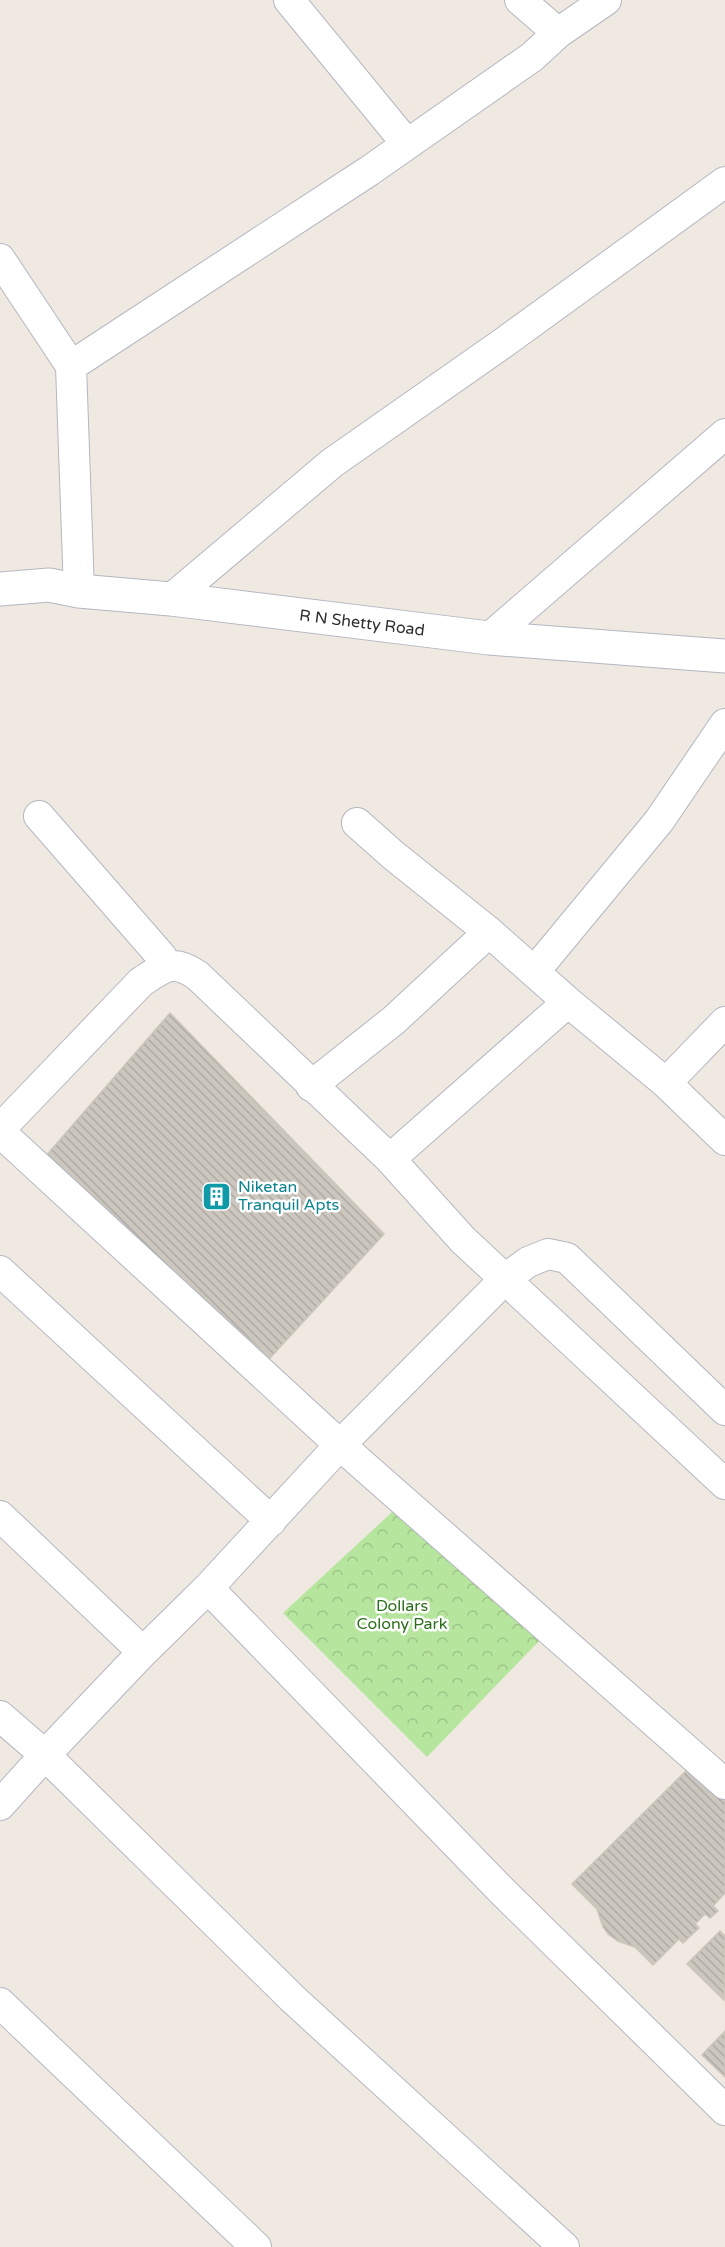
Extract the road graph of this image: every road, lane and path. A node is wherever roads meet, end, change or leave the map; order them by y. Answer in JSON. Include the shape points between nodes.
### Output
{"nodes":[{"id":1,"x":289,"y":0,"type":"edge"},
{"id":2,"x":520,"y":0,"type":"edge"},
{"id":3,"x":606,"y":0,"type":"edge"},
{"id":4,"x":558,"y":33,"type":"junction"},
{"id":5,"x":407,"y":144,"type":"junction"},
{"id":6,"x":725,"y":182,"type":"edge"},
{"id":7,"x":0,"y":259,"type":"edge"},
{"id":8,"x":71,"y":366,"type":"junction"},
{"id":9,"x":725,"y":434,"type":"edge"},
{"id":10,"x":0,"y":589,"type":"edge"},
{"id":11,"x":79,"y":591,"type":"junction"},
{"id":12,"x":171,"y":599,"type":"junction"},
{"id":13,"x":489,"y":638,"type":"junction"},
{"id":14,"x":725,"y":656,"type":"edge"},
{"id":15,"x":725,"y":724,"type":"edge"},
{"id":16,"x":39,"y":816,"type":"dead end"},
{"id":17,"x":357,"y":822,"type":"dead end"},
{"id":18,"x":489,"y":932,"type":"junction"},
{"id":19,"x":167,"y":966,"type":"junction"},
{"id":20,"x":534,"y":972,"type":"junction"},
{"id":21,"x":568,"y":1002,"type":"junction"},
{"id":22,"x":725,"y":1022,"type":"edge"},
{"id":23,"x":666,"y":1083,"type":"junction"},
{"id":24,"x":311,"y":1086,"type":"junction"},
{"id":25,"x":0,"y":1130,"type":"edge"},
{"id":26,"x":725,"y":1140,"type":"edge"},
{"id":27,"x":390,"y":1159,"type":"junction"},
{"id":28,"x":0,"y":1271,"type":"edge"},
{"id":29,"x":505,"y":1279,"type":"junction"},
{"id":30,"x":725,"y":1410,"type":"edge"},
{"id":31,"x":340,"y":1445,"type":"junction"},
{"id":32,"x":725,"y":1484,"type":"edge"},
{"id":33,"x":0,"y":1516,"type":"edge"},
{"id":34,"x":272,"y":1521,"type":"junction"},
{"id":35,"x":208,"y":1588,"type":"junction"},
{"id":36,"x":143,"y":1652,"type":"junction"},
{"id":37,"x":0,"y":1716,"type":"edge"},
{"id":38,"x":45,"y":1755,"type":"junction"},
{"id":39,"x":725,"y":1784,"type":"edge"},
{"id":40,"x":0,"y":1805,"type":"edge"},
{"id":41,"x":0,"y":2003,"type":"edge"},
{"id":42,"x":725,"y":2110,"type":"edge"},
{"id":43,"x":256,"y":2247,"type":"edge"},
{"id":44,"x":564,"y":2247,"type":"edge"}],
"edges":[{"from":1,"to":5,"type":"street"},
{"from":2,"to":4,"type":"street"},
{"from":3,"to":4,"type":"street"},
{"from":4,"to":5,"type":"street","via":[[532,57]]},
{"from":5,"to":8,"type":"street"},
{"from":6,"to":12,"type":"street","via":[[332,463]]},
{"from":7,"to":8,"type":"street"},
{"from":8,"to":11,"type":"street"},
{"from":9,"to":13,"type":"street"},
{"from":10,"to":11,"type":"street","name":"R N Shetty Road","via":[[49,585]]},
{"from":11,"to":12,"type":"street","name":"R N Shetty Road"},
{"from":12,"to":13,"type":"street","name":"R N Shetty Road"},
{"from":13,"to":14,"type":"street","name":"R N Shetty Road"},
{"from":15,"to":20,"type":"street","via":[[659,821]]},
{"from":16,"to":19,"type":"street"},
{"from":17,"to":18,"type":"street"},
{"from":18,"to":20,"type":"street"},
{"from":18,"to":24,"type":"street","via":[[394,1020]]},
{"from":19,"to":24,"type":"street","via":[[186,968],[198,976]]},
{"from":19,"to":25,"type":"street","via":[[141,982]]},
{"from":20,"to":21,"type":"street"},
{"from":21,"to":23,"type":"street"},
{"from":21,"to":27,"type":"street"},
{"from":22,"to":23,"type":"street"},
{"from":23,"to":26,"type":"street"},
{"from":24,"to":27,"type":"street"},
{"from":25,"to":31,"type":"street"},
{"from":27,"to":29,"type":"street"},
{"from":28,"to":34,"type":"street"},
{"from":29,"to":30,"type":"street","via":[[528,1262],[548,1254],[567,1258]]},
{"from":29,"to":31,"type":"street"},
{"from":29,"to":32,"type":"street"},
{"from":31,"to":34,"type":"street"},
{"from":31,"to":39,"type":"street"},
{"from":33,"to":36,"type":"street"},
{"from":34,"to":35,"type":"street"},
{"from":35,"to":36,"type":"street"},
{"from":35,"to":42,"type":"street","via":[[503,1892]]},
{"from":36,"to":38,"type":"street"},
{"from":37,"to":38,"type":"street"},
{"from":38,"to":40,"type":"street"},
{"from":38,"to":44,"type":"street","via":[[293,1999]]},
{"from":41,"to":43,"type":"street"}]}
